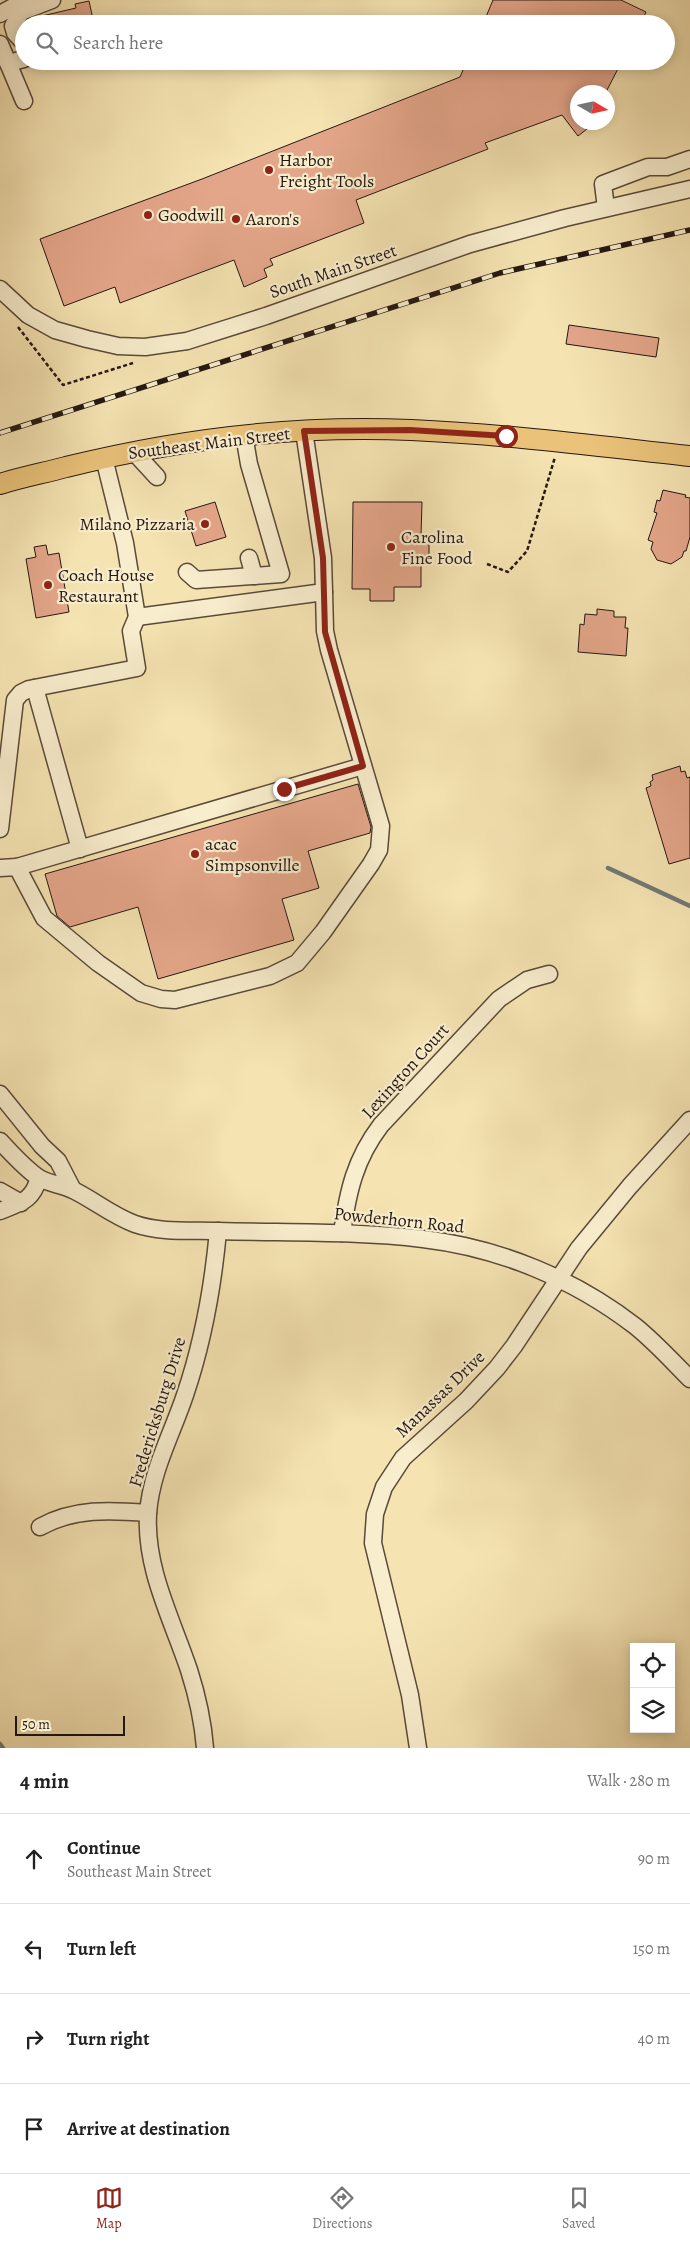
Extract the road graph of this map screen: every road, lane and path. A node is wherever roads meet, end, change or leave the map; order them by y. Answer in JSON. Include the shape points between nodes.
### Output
{"nodes":[{"id":1,"x":26,"y":0,"type":"edge"},
{"id":2,"x":52,"y":0,"type":"edge"},
{"id":3,"x":0,"y":14,"type":"edge"},
{"id":4,"x":19,"y":15,"type":"edge"},
{"id":5,"x":0,"y":44,"type":"edge"},
{"id":6,"x":15,"y":60,"type":"edge"},
{"id":7,"x":18,"y":70,"type":"edge"},
{"id":8,"x":24,"y":102,"type":"dead end"},
{"id":9,"x":690,"y":159,"type":"edge"},
{"id":10,"x":690,"y":189,"type":"edge"},
{"id":11,"x":606,"y":208,"type":"junction"},
{"id":12,"x":0,"y":289,"type":"edge"},
{"id":13,"x":304,"y":431,"type":"junction"},
{"id":14,"x":244,"y":435,"type":"junction"},
{"id":15,"x":560,"y":442,"type":"junction"},
{"id":16,"x":134,"y":452,"type":"junction"},
{"id":17,"x":690,"y":456,"type":"edge"},
{"id":18,"x":104,"y":458,"type":"junction"},
{"id":19,"x":157,"y":476,"type":"dead end"},
{"id":20,"x":0,"y":484,"type":"edge"},
{"id":21,"x":249,"y":558,"type":"dead end"},
{"id":22,"x":488,"y":564,"type":"dead end"},
{"id":23,"x":188,"y":572,"type":"dead end"},
{"id":24,"x":254,"y":576,"type":"junction"},
{"id":25,"x":324,"y":592,"type":"junction"},
{"id":26,"x":137,"y":617,"type":"junction"},
{"id":27,"x":35,"y":688,"type":"junction"},
{"id":28,"x":363,"y":766,"type":"junction"},
{"id":29,"x":0,"y":830,"type":"edge"},
{"id":30,"x":80,"y":849,"type":"junction"},
{"id":31,"x":17,"y":867,"type":"junction"},
{"id":32,"x":0,"y":868,"type":"edge"},
{"id":33,"x":549,"y":974,"type":"dead end"},
{"id":34,"x":0,"y":1094,"type":"edge"},
{"id":35,"x":690,"y":1120,"type":"edge"},
{"id":36,"x":0,"y":1142,"type":"edge"},
{"id":37,"x":39,"y":1178,"type":"junction"},
{"id":38,"x":74,"y":1190,"type":"junction"},
{"id":39,"x":0,"y":1191,"type":"edge"},
{"id":40,"x":21,"y":1203,"type":"junction"},
{"id":41,"x":0,"y":1211,"type":"edge"},
{"id":42,"x":218,"y":1231,"type":"junction"},
{"id":43,"x":342,"y":1233,"type":"junction"},
{"id":44,"x":558,"y":1279,"type":"junction"},
{"id":45,"x":690,"y":1379,"type":"edge"},
{"id":46,"x":148,"y":1513,"type":"junction"},
{"id":47,"x":40,"y":1527,"type":"dead end"},
{"id":48,"x":205,"y":1748,"type":"edge"},
{"id":49,"x":418,"y":1748,"type":"edge"}],
"edges":[{"from":1,"to":3,"type":"street"},
{"from":2,"to":4,"type":"street"},
{"from":5,"to":6,"type":"street"},
{"from":7,"to":8,"type":"street"},
{"from":9,"to":11,"type":"street","via":[[667,167],[648,167],[603,184]]},
{"from":10,"to":11,"type":"street","name":"South Main Street"},
{"from":11,"to":12,"type":"street","name":"South Main Street","via":[[470,244],[187,341],[145,347],[118,346],[55,330],[28,315]]},
{"from":13,"to":14,"type":"main road","name":"Southeast Main Street"},
{"from":13,"to":15,"type":"main road","name":"Southeast Main Street","via":[[410,430]]},
{"from":13,"to":25,"type":"street","via":[[323,558]]},
{"from":14,"to":16,"type":"main road","name":"Southeast Main Street"},
{"from":14,"to":24,"type":"street","via":[[249,464],[281,574]]},
{"from":15,"to":17,"type":"main road","name":"Southeast Main Street"},
{"from":15,"to":22,"type":"path","via":[[527,551],[508,572]]},
{"from":16,"to":18,"type":"main road","name":"Southeast Main Street"},
{"from":16,"to":19,"type":"street"},
{"from":18,"to":20,"type":"main road","name":"Southeast Main Street"},
{"from":18,"to":26,"type":"street"},
{"from":21,"to":24,"type":"street"},
{"from":23,"to":24,"type":"street","via":[[196,580]]},
{"from":25,"to":26,"type":"street"},
{"from":25,"to":28,"type":"street","via":[[325,632]]},
{"from":26,"to":27,"type":"street","via":[[132,631],[138,668]]},
{"from":27,"to":29,"type":"street","via":[[20,693],[15,700]]},
{"from":27,"to":30,"type":"street"},
{"from":28,"to":30,"type":"street"},
{"from":28,"to":31,"type":"street","via":[[381,826],[379,850],[323,932],[297,963],[270,976],[175,1000],[141,992],[98,963],[44,918]]},
{"from":30,"to":31,"type":"street"},
{"from":31,"to":32,"type":"street"},
{"from":33,"to":43,"type":"street","name":"Lexington Court","via":[[527,980],[498,999],[380,1125],[366,1144],[357,1165],[346,1202]]},
{"from":34,"to":38,"type":"street","name":"Powderhorn Road","via":[[58,1162]]},
{"from":35,"to":44,"type":"street","name":"Manassas Drive","via":[[630,1186]]},
{"from":36,"to":37,"type":"street","name":"Powderhorn Road"},
{"from":37,"to":38,"type":"street","name":"Powderhorn Road"},
{"from":37,"to":40,"type":"street","via":[[34,1192]]},
{"from":38,"to":42,"type":"street","name":"Powderhorn Road","via":[[135,1224],[183,1231]]},
{"from":39,"to":40,"type":"street"},
{"from":40,"to":41,"type":"street"},
{"from":42,"to":43,"type":"street","name":"Powderhorn Road"},
{"from":42,"to":46,"type":"street","name":"Fredericksburg Drive","via":[[216,1259],[197,1357],[160,1457]]},
{"from":43,"to":44,"type":"street","name":"Powderhorn Road","via":[[425,1239],[470,1247],[521,1262]]},
{"from":44,"to":45,"type":"street","name":"Powderhorn Road","via":[[592,1296],[636,1327]]},
{"from":44,"to":49,"type":"street","name":"Manassas Drive","via":[[514,1346],[466,1401],[403,1458],[379,1499],[373,1527],[374,1553],[410,1695]]},
{"from":46,"to":47,"type":"street","via":[[88,1511],[64,1516]]},
{"from":46,"to":48,"type":"street","name":"Fredericksburg Drive","via":[[149,1553],[189,1671]]}]}
